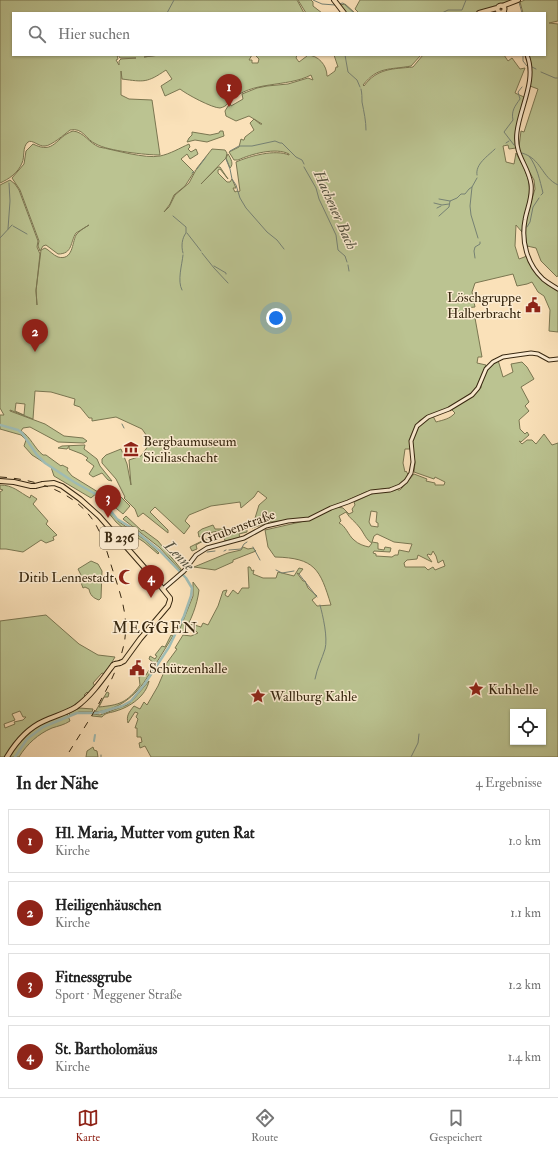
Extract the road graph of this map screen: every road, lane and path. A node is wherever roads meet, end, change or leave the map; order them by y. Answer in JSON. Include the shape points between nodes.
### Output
{"nodes":[{"id":1,"x":518,"y":0,"type":"edge"},
{"id":2,"x":336,"y":3,"type":"edge"},
{"id":3,"x":503,"y":11,"type":"edge"},
{"id":4,"x":343,"y":12,"type":"edge"},
{"id":5,"x":482,"y":12,"type":"edge"},
{"id":6,"x":527,"y":56,"type":"edge"},
{"id":7,"x":558,"y":289,"type":"edge"},
{"id":8,"x":558,"y":359,"type":"edge"},
{"id":9,"x":0,"y":481,"type":"edge"},
{"id":10,"x":164,"y":590,"type":"junction"},
{"id":11,"x":7,"y":757,"type":"edge"}],
"edges":[{"from":1,"to":3,"type":"main road","via":[[510,3]]},
{"from":2,"to":4,"type":"main road"},
{"from":3,"to":5,"type":"main road","via":[[499,6],[497,9]]},
{"from":6,"to":7,"type":"main road","via":[[530,73],[517,134],[519,153],[529,174],[532,190],[525,222],[526,251],[544,280]]},
{"from":8,"to":10,"type":"main road","name":"Grubenstraße","via":[[549,360],[533,353],[498,358],[487,368],[478,388],[470,396],[452,407],[430,415],[415,429],[411,439],[411,473],[400,486],[368,493],[309,519],[266,526],[244,538],[207,548],[194,557],[184,571]]},
{"from":9,"to":10,"type":"main road","number":"B 236","bridge":true,"via":[[35,486],[55,483],[80,499],[107,523]]},
{"from":10,"to":11,"type":"main road","bridge":true,"via":[[170,599],[168,606],[124,661],[113,665],[86,699],[27,732]]}]}
